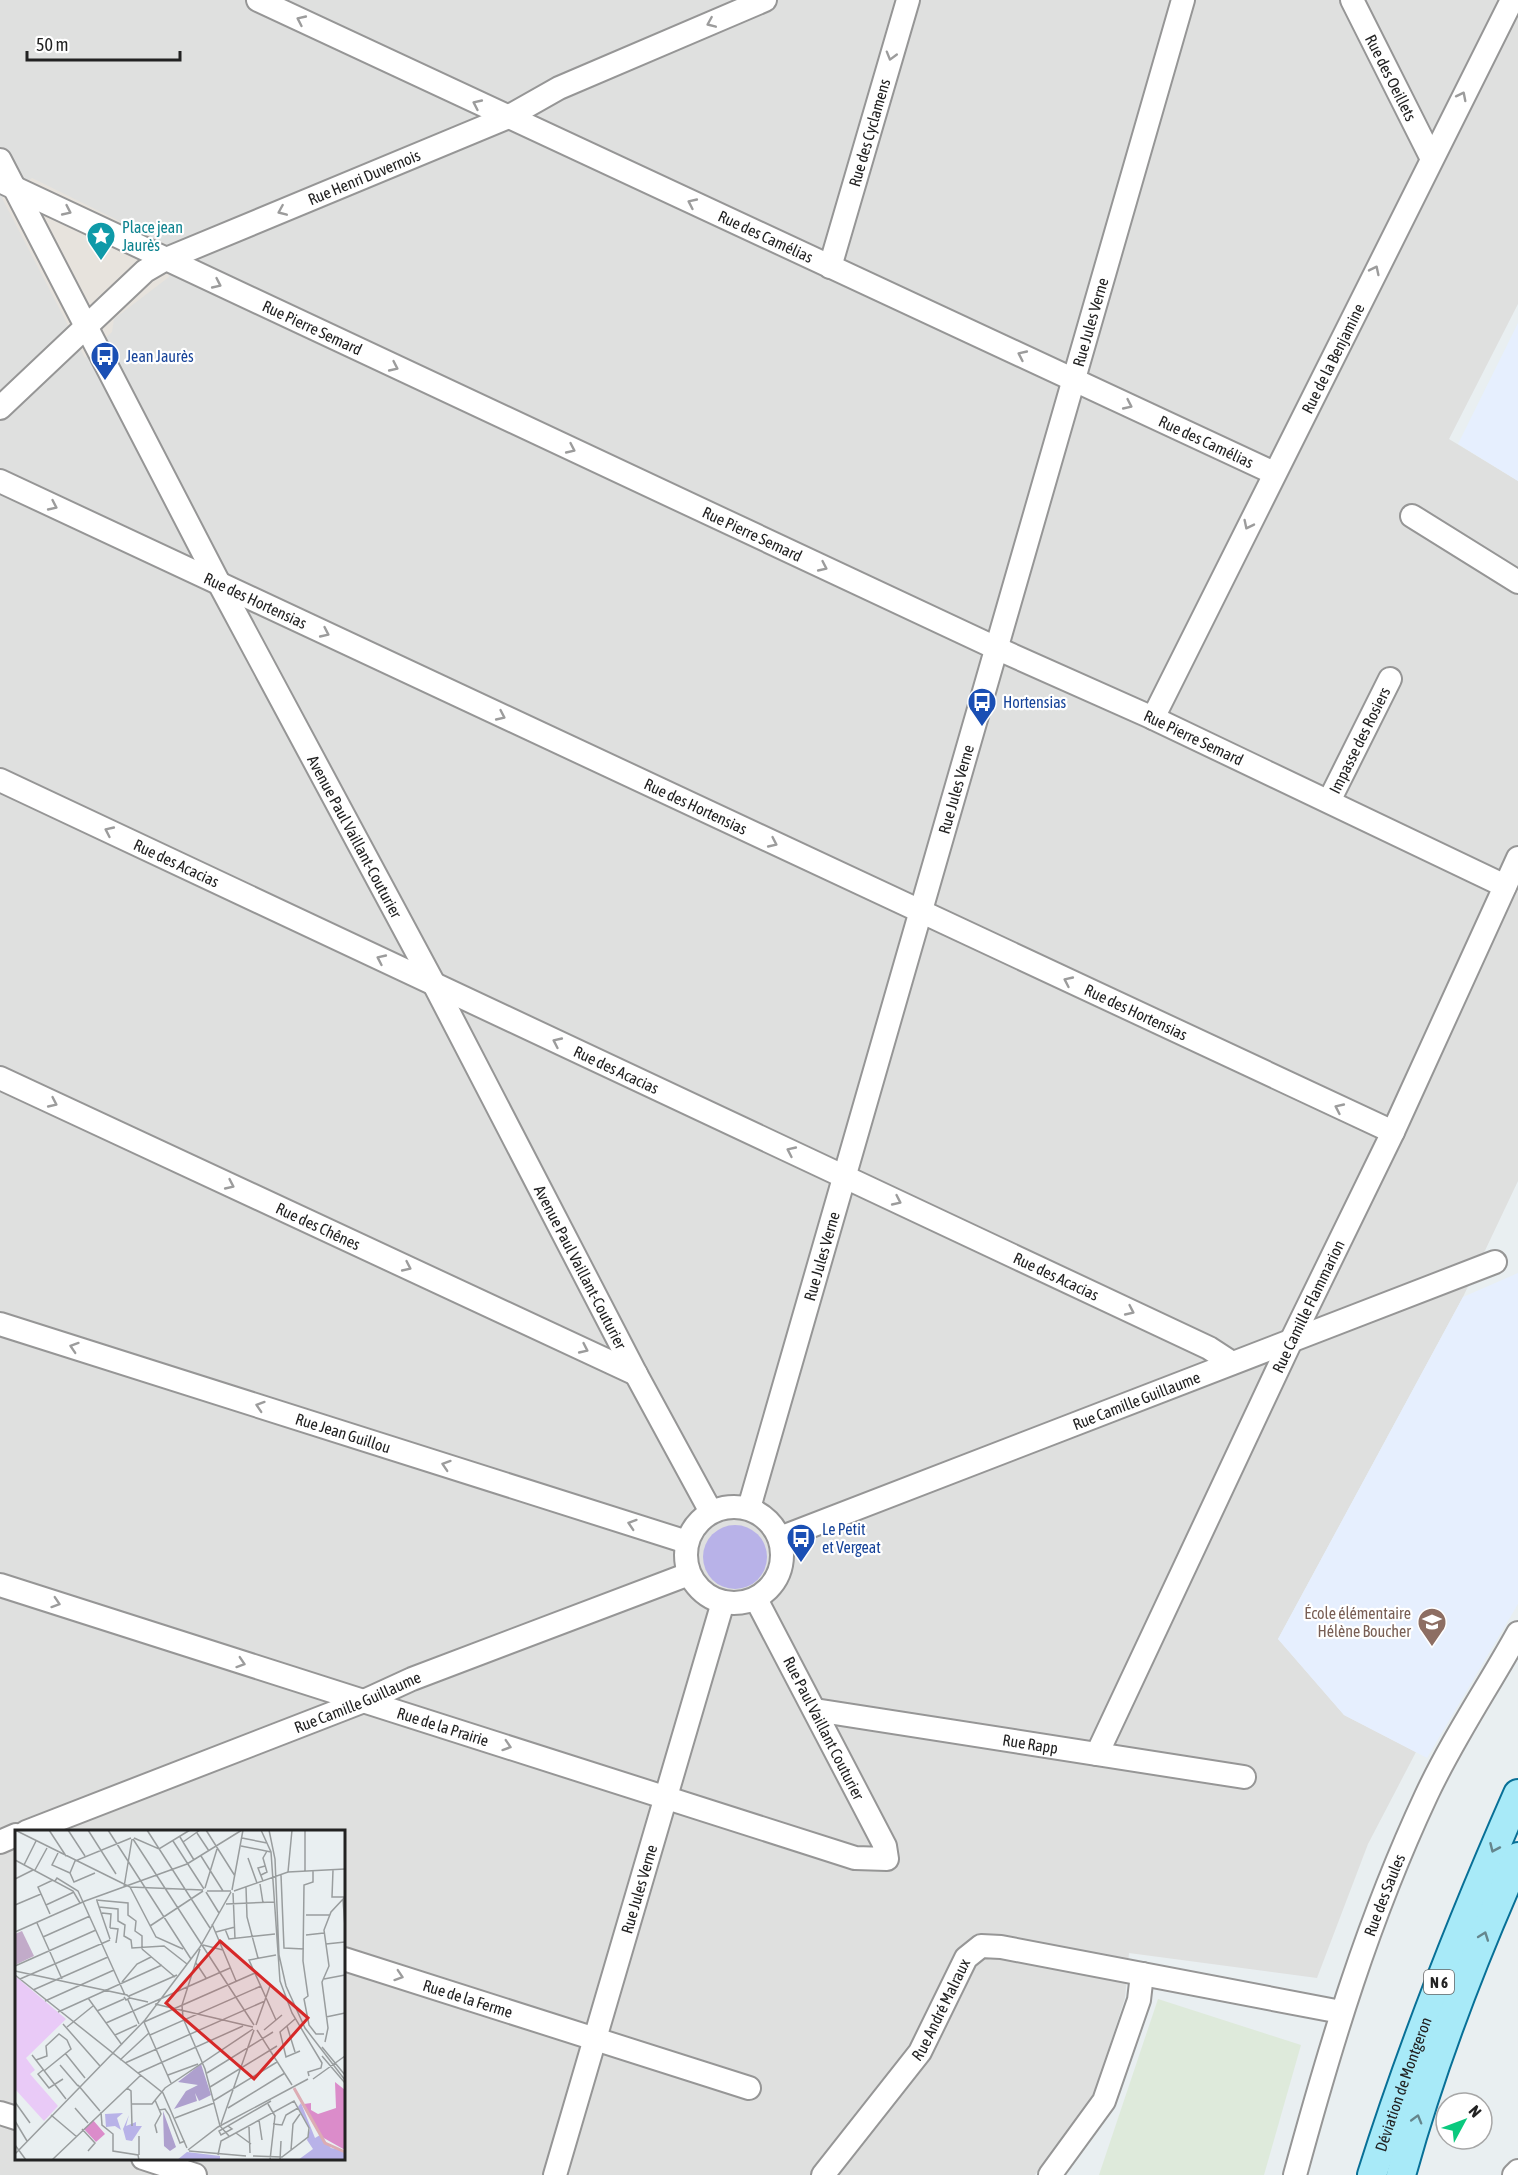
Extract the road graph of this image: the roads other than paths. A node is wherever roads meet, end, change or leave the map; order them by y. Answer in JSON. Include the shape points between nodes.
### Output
{"nodes":[{"id":1,"x":258,"y":0,"type":"edge"},
{"id":2,"x":765,"y":0,"type":"edge"},
{"id":3,"x":908,"y":0,"type":"edge"},
{"id":4,"x":1183,"y":0,"type":"edge"},
{"id":5,"x":1352,"y":0,"type":"edge"},
{"id":6,"x":1512,"y":0,"type":"edge"},
{"id":7,"x":506,"y":118,"type":"junction"},
{"id":8,"x":1431,"y":157,"type":"junction"},
{"id":9,"x":0,"y":160,"type":"edge"},
{"id":10,"x":7,"y":184,"type":"edge"},
{"id":11,"x":164,"y":260,"type":"junction"},
{"id":12,"x":830,"y":267,"type":"junction"},
{"id":13,"x":87,"y":324,"type":"junction"},
{"id":14,"x":1075,"y":380,"type":"junction"},
{"id":15,"x":0,"y":408,"type":"edge"},
{"id":16,"x":1274,"y":473,"type":"junction"},
{"id":17,"x":0,"y":482,"type":"edge"},
{"id":18,"x":1412,"y":516,"type":"dead end"},
{"id":19,"x":1518,"y":582,"type":"edge"},
{"id":20,"x":220,"y":585,"type":"junction"},
{"id":21,"x":996,"y":648,"type":"junction"},
{"id":22,"x":1390,"y":679,"type":"dead end"},
{"id":23,"x":1153,"y":718,"type":"junction"},
{"id":24,"x":0,"y":780,"type":"edge"},
{"id":25,"x":1329,"y":801,"type":"junction"},
{"id":26,"x":1518,"y":858,"type":"edge"},
{"id":27,"x":1505,"y":886,"type":"junction"},
{"id":28,"x":921,"y":912,"type":"junction"},
{"id":29,"x":434,"y":984,"type":"junction"},
{"id":30,"x":0,"y":1078,"type":"edge"},
{"id":31,"x":1392,"y":1132,"type":"junction"},
{"id":32,"x":844,"y":1176,"type":"junction"},
{"id":33,"x":1495,"y":1262,"type":"dead end"},
{"id":34,"x":0,"y":1324,"type":"edge"},
{"id":35,"x":1291,"y":1341,"type":"junction"},
{"id":36,"x":1232,"y":1363,"type":"junction"},
{"id":37,"x":636,"y":1374,"type":"junction"},
{"id":38,"x":749,"y":1508,"type":"junction"},
{"id":39,"x":711,"y":1512,"type":"junction"},
{"id":40,"x":780,"y":1538,"type":"junction"},
{"id":41,"x":687,"y":1542,"type":"junction"},
{"id":42,"x":689,"y":1574,"type":"junction"},
{"id":43,"x":0,"y":1585,"type":"edge"},
{"id":44,"x":756,"y":1599,"type":"junction"},
{"id":45,"x":723,"y":1602,"type":"junction"},
{"id":46,"x":1518,"y":1633,"type":"edge"},
{"id":47,"x":364,"y":1701,"type":"junction"},
{"id":48,"x":815,"y":1710,"type":"junction"},
{"id":49,"x":1097,"y":1754,"type":"junction"},
{"id":50,"x":1244,"y":1777,"type":"dead end"},
{"id":51,"x":1518,"y":1794,"type":"edge"},
{"id":52,"x":663,"y":1797,"type":"junction"},
{"id":53,"x":31,"y":1830,"type":"edge"},
{"id":54,"x":15,"y":1835,"type":"edge"},
{"id":55,"x":0,"y":1842,"type":"edge"},
{"id":56,"x":0,"y":1850,"type":"edge"},
{"id":57,"x":15,"y":1855,"type":"edge"},
{"id":58,"x":1518,"y":1857,"type":"edge"},
{"id":59,"x":887,"y":1859,"type":"joint"},
{"id":60,"x":345,"y":1959,"type":"edge"},
{"id":61,"x":1142,"y":1974,"type":"junction"},
{"id":62,"x":1341,"y":2012,"type":"junction"},
{"id":63,"x":594,"y":2038,"type":"junction"},
{"id":64,"x":749,"y":2088,"type":"dead end"},
{"id":65,"x":0,"y":2113,"type":"edge"},
{"id":66,"x":15,"y":2118,"type":"edge"},
{"id":67,"x":149,"y":2160,"type":"edge"},
{"id":68,"x":1518,"y":2171,"type":"edge"},
{"id":69,"x":195,"y":2175,"type":"edge"},
{"id":70,"x":555,"y":2175,"type":"edge"},
{"id":71,"x":823,"y":2175,"type":"edge"},
{"id":72,"x":1050,"y":2175,"type":"edge"},
{"id":73,"x":1295,"y":2175,"type":"edge"},
{"id":74,"x":1372,"y":2175,"type":"edge"},
{"id":75,"x":1401,"y":2175,"type":"edge"},
{"id":76,"x":1514,"y":2175,"type":"edge"}],
"edges":[{"from":7,"to":1,"type":"street","name":"Rue des Camélias","one_way":true},
{"from":2,"to":7,"type":"street","name":"Rue Henri Duvernois","one_way":true,"via":[[559,88]]},
{"from":3,"to":12,"type":"street","name":"Rue des Cyclamens","one_way":true},
{"from":4,"to":14,"type":"street","name":"Rue Jules Verne"},
{"from":5,"to":8,"type":"street","name":"Rue des Oeillets"},
{"from":8,"to":6,"type":"street","name":"Rue de la Benjamine","one_way":true},
{"from":7,"to":11,"type":"street","name":"Rue Henri Duvernois","one_way":true},
{"from":12,"to":7,"type":"street","name":"Rue des Camélias","one_way":true},
{"from":16,"to":8,"type":"street","name":"Rue de la Benjamine","one_way":true},
{"from":9,"to":10,"type":"street","name":"Avenue Paul Vaillant-Couturier"},
{"from":10,"to":11,"type":"street","name":"Rue Pierre Semard","one_way":true,"via":[[151,250]]},
{"from":10,"to":13,"type":"street","name":"Avenue Paul Vaillant-Couturier"},
{"from":11,"to":13,"type":"street","name":"Rue Henri Duvernois","via":[[146,271]]},
{"from":11,"to":21,"type":"street","name":"Rue Pierre Semard","one_way":true},
{"from":14,"to":12,"type":"street","name":"Rue des Camélias","one_way":true},
{"from":13,"to":15,"type":"street","name":"Rue Henri Duvernois"},
{"from":13,"to":20,"type":"street","name":"Avenue Paul Vaillant-Couturier"},
{"from":14,"to":16,"type":"street","name":"Rue des Camélias","one_way":true},
{"from":14,"to":21,"type":"street","name":"Rue Jules Verne"},
{"from":16,"to":23,"type":"street","name":"Rue de la Benjamine","one_way":true},
{"from":17,"to":20,"type":"street","name":"Rue des Hortensias","one_way":true},
{"from":18,"to":19,"type":"street"},
{"from":20,"to":28,"type":"street","name":"Rue des Hortensias","one_way":true},
{"from":20,"to":29,"type":"street","name":"Avenue Paul Vaillant-Couturier"},
{"from":21,"to":23,"type":"street","name":"Rue Pierre Semard"},
{"from":21,"to":28,"type":"street","name":"Rue Jules Verne"},
{"from":22,"to":25,"type":"street","name":"Impasse des Rosiers"},
{"from":23,"to":25,"type":"street","name":"Rue Pierre Semard"},
{"from":29,"to":24,"type":"street","name":"Rue des Acacias","one_way":true},
{"from":25,"to":27,"type":"street","name":"Rue Pierre Semard"},
{"from":26,"to":27,"type":"street","name":"Rue Camille Flammarion"},
{"from":27,"to":31,"type":"street","name":"Rue Camille Flammarion"},
{"from":31,"to":28,"type":"street","name":"Rue des Hortensias","one_way":true},
{"from":28,"to":32,"type":"street","name":"Rue Jules Verne"},
{"from":32,"to":29,"type":"street","name":"Rue des Acacias","one_way":true},
{"from":29,"to":37,"type":"street","name":"Avenue Paul Vaillant-Couturier"},
{"from":30,"to":37,"type":"street","name":"Rue des Chênes","one_way":true},
{"from":31,"to":35,"type":"street","name":"Rue Camille Flammarion"},
{"from":32,"to":36,"type":"street","name":"Rue des Acacias","one_way":true,"via":[[1209,1348]]},
{"from":32,"to":38,"type":"street","name":"Rue Jules Verne"},
{"from":33,"to":35,"type":"street","name":"Rue Camille Guillaume"},
{"from":41,"to":34,"type":"street","name":"Rue Jean Guillou","one_way":true},
{"from":35,"to":36,"type":"street","name":"Rue Camille Guillaume"},
{"from":35,"to":49,"type":"street","name":"Rue Camille Flammarion"},
{"from":36,"to":40,"type":"street","name":"Rue Camille Guillaume"},
{"from":37,"to":39,"type":"street","name":"Avenue Paul Vaillant-Couturier"},
{"from":38,"to":39,"type":"street","via":[[736,1506]]},
{"from":38,"to":40,"type":"street","via":[[767,1520]]},
{"from":39,"to":41,"type":"street"},
{"from":40,"to":44,"type":"street","via":[[782,1566],[768,1591]]},
{"from":41,"to":42,"type":"street"},
{"from":42,"to":45,"type":"street","via":[[697,1587]]},
{"from":42,"to":47,"type":"street","name":"Rue Camille Guillaume","via":[[412,1679]]},
{"from":43,"to":47,"type":"street","name":"Rue de la Prairie","one_way":true},
{"from":44,"to":45,"type":"street"},
{"from":44,"to":48,"type":"street","name":"Rue Paul Vaillant Couturier"},
{"from":45,"to":52,"type":"street","name":"Rue Jules Verne"},
{"from":46,"to":62,"type":"street","name":"Rue des Saules","via":[[1427,1793],[1383,1894]]},
{"from":47,"to":52,"type":"street","name":"Rue de la Prairie","one_way":true},
{"from":47,"to":53,"type":"street","name":"Rue Camille Guillaume"},
{"from":48,"to":49,"type":"street","name":"Rue Rapp"},
{"from":48,"to":59,"type":"street","name":"Rue Paul Vaillant Couturier","via":[[885,1846]]},
{"from":49,"to":50,"type":"street","name":"Rue Rapp"},
{"from":51,"to":74,"type":"main road","name":"Déviation de Montgeron","number":"N 6","one_way":true,"via":[[1465,1914]]},
{"from":52,"to":59,"type":"street","name":"Rue de la Prairie","via":[[855,1857]]},
{"from":52,"to":63,"type":"street","name":"Rue Jules Verne"},
{"from":54,"to":55,"type":"street"},
{"from":56,"to":57,"type":"street"},
{"from":75,"to":58,"type":"main road","name":"Déviation de Montgeron","number":"N 6","one_way":true,"via":[[1420,2105],[1488,1924]]},
{"from":60,"to":63,"type":"street","name":"Rue de la Ferme","one_way":true},
{"from":61,"to":62,"type":"street","name":"Rue André Malraux"},
{"from":61,"to":71,"type":"street","name":"Rue André Malraux","via":[[1001,1947],[981,1947],[966,1958],[920,2052]]},
{"from":61,"to":72,"type":"street","via":[[1139,2000],[1104,2101]]},
{"from":62,"to":73,"type":"street","name":"Rue des Saules"},
{"from":63,"to":64,"type":"street","name":"Rue de la Ferme"},
{"from":63,"to":70,"type":"street","name":"Rue Jules Verne"},
{"from":65,"to":66,"type":"street"},
{"from":67,"to":69,"type":"street"},
{"from":68,"to":76,"type":"street"}]}
